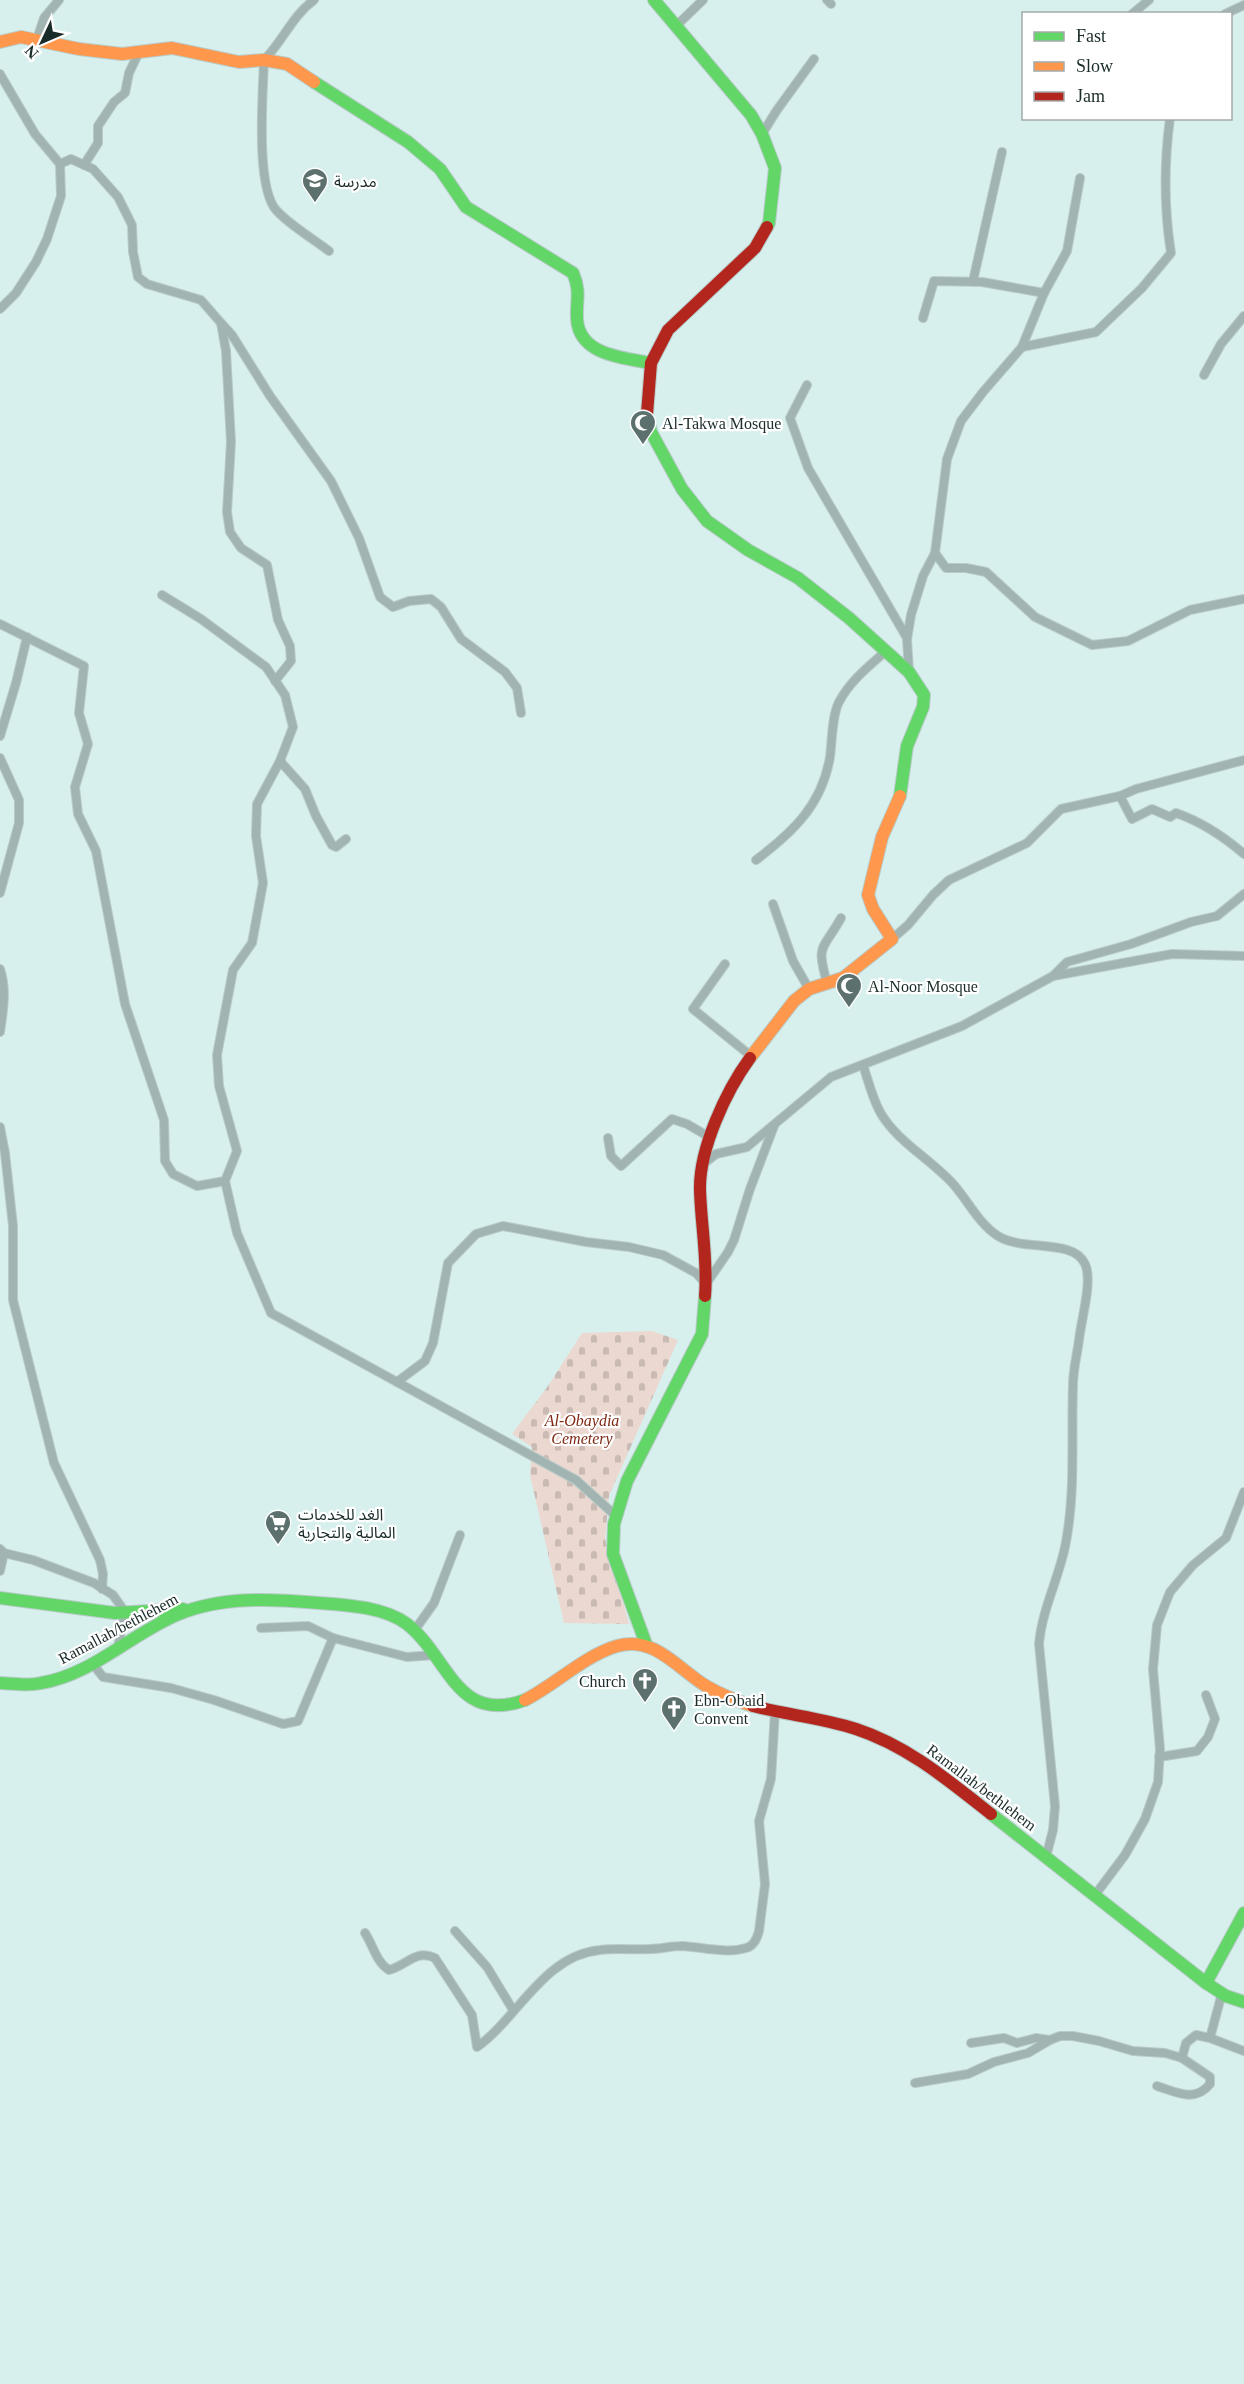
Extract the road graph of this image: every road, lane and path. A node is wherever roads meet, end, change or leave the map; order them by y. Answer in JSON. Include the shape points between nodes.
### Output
{"nodes":[{"id":1,"x":59,"y":0,"type":"edge"},
{"id":2,"x":315,"y":0,"type":"edge"},
{"id":3,"x":654,"y":0,"type":"edge"},
{"id":4,"x":703,"y":0,"type":"edge"},
{"id":5,"x":1149,"y":0,"type":"edge"},
{"id":6,"x":1244,"y":5,"type":"edge"},
{"id":7,"x":1134,"y":12,"type":"edge"},
{"id":8,"x":1230,"y":12,"type":"edge"},
{"id":9,"x":676,"y":26,"type":"junction"},
{"id":10,"x":37,"y":39,"type":"junction"},
{"id":11,"x":0,"y":42,"type":"edge"},
{"id":12,"x":139,"y":52,"type":"junction"},
{"id":13,"x":814,"y":59,"type":"dead end"},
{"id":14,"x":264,"y":60,"type":"junction"},
{"id":15,"x":0,"y":74,"type":"edge"},
{"id":16,"x":1170,"y":120,"type":"edge"},
{"id":17,"x":762,"y":134,"type":"junction"},
{"id":18,"x":1002,"y":152,"type":"dead end"},
{"id":19,"x":60,"y":164,"type":"junction"},
{"id":20,"x":84,"y":165,"type":"junction"},
{"id":21,"x":1080,"y":178,"type":"dead end"},
{"id":22,"x":329,"y":251,"type":"dead end"},
{"id":23,"x":973,"y":282,"type":"junction"},
{"id":24,"x":1044,"y":293,"type":"junction"},
{"id":25,"x":0,"y":309,"type":"edge"},
{"id":26,"x":1244,"y":316,"type":"edge"},
{"id":27,"x":923,"y":318,"type":"dead end"},
{"id":28,"x":221,"y":322,"type":"junction"},
{"id":29,"x":1022,"y":347,"type":"junction"},
{"id":30,"x":651,"y":363,"type":"junction"},
{"id":31,"x":1204,"y":375,"type":"dead end"},
{"id":32,"x":807,"y":385,"type":"dead end"},
{"id":33,"x":935,"y":553,"type":"junction"},
{"id":34,"x":162,"y":595,"type":"dead end"},
{"id":35,"x":1244,"y":599,"type":"edge"},
{"id":36,"x":0,"y":624,"type":"edge"},
{"id":37,"x":27,"y":637,"type":"junction"},
{"id":38,"x":907,"y":639,"type":"junction"},
{"id":39,"x":886,"y":651,"type":"junction"},
{"id":40,"x":909,"y":672,"type":"junction"},
{"id":41,"x":275,"y":681,"type":"junction"},
{"id":42,"x":521,"y":713,"type":"dead end"},
{"id":43,"x":0,"y":736,"type":"edge"},
{"id":44,"x":0,"y":758,"type":"edge"},
{"id":45,"x":1244,"y":760,"type":"edge"},
{"id":46,"x":280,"y":761,"type":"junction"},
{"id":47,"x":1120,"y":796,"type":"junction"},
{"id":48,"x":346,"y":839,"type":"dead end"},
{"id":49,"x":1244,"y":854,"type":"edge"},
{"id":50,"x":756,"y":860,"type":"dead end"},
{"id":51,"x":0,"y":893,"type":"edge"},
{"id":52,"x":1244,"y":894,"type":"edge"},
{"id":53,"x":773,"y":904,"type":"dead end"},
{"id":54,"x":841,"y":918,"type":"dead end"},
{"id":55,"x":892,"y":939,"type":"junction"},
{"id":56,"x":1244,"y":956,"type":"edge"},
{"id":57,"x":725,"y":964,"type":"dead end"},
{"id":58,"x":0,"y":969,"type":"edge"},
{"id":59,"x":1053,"y":976,"type":"junction"},
{"id":60,"x":827,"y":983,"type":"junction"},
{"id":61,"x":809,"y":989,"type":"junction"},
{"id":62,"x":0,"y":1032,"type":"edge"},
{"id":63,"x":751,"y":1056,"type":"junction"},
{"id":64,"x":863,"y":1065,"type":"junction"},
{"id":65,"x":775,"y":1125,"type":"junction"},
{"id":66,"x":0,"y":1127,"type":"edge"},
{"id":67,"x":608,"y":1138,"type":"dead end"},
{"id":68,"x":711,"y":1138,"type":"junction"},
{"id":69,"x":702,"y":1165,"type":"junction"},
{"id":70,"x":225,"y":1181,"type":"junction"},
{"id":71,"x":706,"y":1284,"type":"junction"},
{"id":72,"x":397,"y":1383,"type":"junction"},
{"id":73,"x":1244,"y":1492,"type":"edge"},
{"id":74,"x":616,"y":1516,"type":"junction"},
{"id":75,"x":460,"y":1535,"type":"dead end"},
{"id":76,"x":2,"y":1551,"type":"edge"},
{"id":77,"x":0,"y":1571,"type":"edge"},
{"id":78,"x":102,"y":1588,"type":"junction"},
{"id":79,"x":0,"y":1598,"type":"edge"},
{"id":80,"x":187,"y":1609,"type":"junction"},
{"id":81,"x":125,"y":1612,"type":"junction"},
{"id":82,"x":261,"y":1628,"type":"dead end"},
{"id":83,"x":414,"y":1631,"type":"junction"},
{"id":84,"x":333,"y":1638,"type":"junction"},
{"id":85,"x":646,"y":1644,"type":"junction"},
{"id":86,"x":118,"y":1647,"type":"junction"},
{"id":87,"x":435,"y":1655,"type":"junction"},
{"id":88,"x":92,"y":1663,"type":"junction"},
{"id":89,"x":0,"y":1683,"type":"edge"},
{"id":90,"x":1206,"y":1695,"type":"dead end"},
{"id":91,"x":775,"y":1711,"type":"junction"},
{"id":92,"x":1159,"y":1757,"type":"junction"},
{"id":93,"x":1046,"y":1857,"type":"junction"},
{"id":94,"x":1095,"y":1895,"type":"junction"},
{"id":95,"x":1244,"y":1913,"type":"edge"},
{"id":96,"x":455,"y":1931,"type":"dead end"},
{"id":97,"x":365,"y":1933,"type":"dead end"},
{"id":98,"x":1206,"y":1983,"type":"junction"},
{"id":99,"x":1222,"y":1993,"type":"junction"},
{"id":100,"x":1244,"y":2002,"type":"edge"},
{"id":101,"x":513,"y":2010,"type":"junction"},
{"id":102,"x":1210,"y":2038,"type":"junction"},
{"id":103,"x":1050,"y":2040,"type":"junction"},
{"id":104,"x":971,"y":2043,"type":"dead end"},
{"id":105,"x":1244,"y":2051,"type":"edge"},
{"id":106,"x":1182,"y":2058,"type":"junction"},
{"id":107,"x":915,"y":2083,"type":"dead end"},
{"id":108,"x":1157,"y":2086,"type":"dead end"}],
"edges":[{"from":1,"to":10,"type":"street","via":[[44,18]]},
{"from":2,"to":14,"type":"street","via":[[297,15]]},
{"from":3,"to":9,"type":"street"},
{"from":4,"to":9,"type":"street"},
{"from":5,"to":7,"type":"street"},
{"from":6,"to":8,"type":"street"},
{"from":9,"to":17,"type":"street","via":[[751,115]]},
{"from":10,"to":11,"type":"street","via":[[21,37]]},
{"from":10,"to":12,"type":"street","via":[[79,49]]},
{"from":12,"to":14,"type":"street","via":[[172,48],[239,62]]},
{"from":12,"to":20,"type":"street","via":[[125,93],[98,126],[98,143]]},
{"from":13,"to":17,"type":"street"},
{"from":14,"to":22,"type":"street","via":[[261,127],[266,190],[275,210]]},
{"from":14,"to":30,"type":"street","via":[[287,64],[408,142],[440,169],[466,207],[573,273],[580,291],[576,321],[591,347],[614,357]]},
{"from":15,"to":19,"type":"street","via":[[35,134]]},
{"from":16,"to":29,"type":"street","via":[[1166,159],[1171,253],[1142,288],[1096,332]]},
{"from":17,"to":30,"type":"street","via":[[775,168],[769,223],[755,248],[668,330]]},
{"from":18,"to":23,"type":"street"},
{"from":19,"to":20,"type":"street","via":[[71,159]]},
{"from":19,"to":25,"type":"street","via":[[61,196],[47,239],[16,293]]},
{"from":20,"to":28,"type":"street","via":[[93,169],[118,197],[132,225],[138,277],[147,284],[201,300]]},
{"from":21,"to":24,"type":"street","via":[[1067,251]]},
{"from":23,"to":24,"type":"street"},
{"from":23,"to":27,"type":"street","via":[[934,281]]},
{"from":24,"to":29,"type":"street"},
{"from":26,"to":31,"type":"street","via":[[1221,344]]},
{"from":28,"to":41,"type":"street","via":[[231,442],[227,512],[231,532],[241,548],[267,565],[278,620],[290,646],[291,661]]},
{"from":28,"to":42,"type":"street","via":[[331,481],[380,597],[393,607],[431,599],[441,607],[461,639],[505,672],[517,688]]},
{"from":29,"to":33,"type":"street","via":[[961,422],[947,459]]},
{"from":30,"to":39,"type":"street","via":[[647,417],[651,432],[695,507],[707,521],[748,550],[798,578]]},
{"from":32,"to":38,"type":"street","via":[[790,418],[808,468]]},
{"from":33,"to":35,"type":"street","via":[[946,568],[986,572],[1035,617],[1092,645],[1128,641],[1190,610]]},
{"from":33,"to":38,"type":"street","via":[[923,576]]},
{"from":34,"to":41,"type":"street","via":[[266,667]]},
{"from":36,"to":37,"type":"street"},
{"from":37,"to":43,"type":"street"},
{"from":37,"to":70,"type":"street","via":[[84,666],[79,713],[88,744],[75,787],[78,814],[96,851],[125,1004],[164,1120],[165,1161],[173,1174],[197,1186]]},
{"from":38,"to":40,"type":"street"},
{"from":39,"to":40,"type":"street"},
{"from":39,"to":50,"type":"street","via":[[853,680],[838,704],[829,763],[816,799],[788,836]]},
{"from":40,"to":55,"type":"street","via":[[924,695],[923,707],[907,746],[900,800],[882,837],[868,896]]},
{"from":41,"to":46,"type":"street","via":[[285,695],[293,727]]},
{"from":44,"to":51,"type":"street","via":[[19,800],[19,823]]},
{"from":45,"to":47,"type":"street"},
{"from":46,"to":48,"type":"street","via":[[305,789],[332,845],[336,847]]},
{"from":46,"to":70,"type":"street","via":[[257,804],[256,836],[263,883],[252,943],[233,970],[217,1055],[219,1086],[237,1151]]},
{"from":47,"to":49,"type":"street","via":[[1132,819],[1152,809],[1170,817],[1176,813],[1221,835]]},
{"from":47,"to":55,"type":"street","via":[[1061,809],[1027,843],[950,880]]},
{"from":52,"to":59,"type":"street","via":[[1217,916],[1067,962]]},
{"from":53,"to":61,"type":"street","via":[[793,961]]},
{"from":54,"to":60,"type":"street","via":[[823,944],[820,957]]},
{"from":55,"to":60,"type":"street","via":[[843,978]]},
{"from":56,"to":59,"type":"street","via":[[1172,954]]},
{"from":57,"to":63,"type":"street","via":[[693,1009]]},
{"from":58,"to":62,"type":"street","via":[[4,1006]]},
{"from":59,"to":64,"type":"street","via":[[962,1026]]},
{"from":60,"to":61,"type":"street"},
{"from":61,"to":63,"type":"street","via":[[794,1001]]},
{"from":63,"to":68,"type":"street"},
{"from":64,"to":65,"type":"street","via":[[831,1077]]},
{"from":64,"to":93,"type":"street","via":[[888,1124],[942,1173],[986,1226],[1011,1242],[1071,1250],[1082,1258],[1088,1270],[1073,1383],[1073,1494],[1064,1548],[1041,1624],[1039,1644],[1055,1806]]},
{"from":65,"to":69,"type":"street","via":[[747,1147],[716,1154]]},
{"from":65,"to":71,"type":"street","via":[[734,1240]]},
{"from":66,"to":78,"type":"street","via":[[13,1226],[13,1300],[54,1463],[100,1560]]},
{"from":67,"to":68,"type":"street","via":[[611,1156],[621,1166],[672,1119]]},
{"from":68,"to":69,"type":"street"},
{"from":69,"to":71,"type":"street"},
{"from":70,"to":72,"type":"street","via":[[237,1233],[271,1313]]},
{"from":71,"to":72,"type":"street","via":[[696,1273],[663,1255],[629,1247],[502,1226],[476,1234],[448,1263],[433,1343],[425,1361]]},
{"from":71,"to":74,"type":"street","via":[[702,1334],[627,1481]]},
{"from":72,"to":74,"type":"street","via":[[576,1480]]},
{"from":73,"to":92,"type":"street","via":[[1226,1538],[1193,1565],[1170,1592],[1157,1625],[1153,1669]]},
{"from":74,"to":85,"type":"street","via":[[614,1554]]},
{"from":75,"to":83,"type":"street","via":[[434,1603]]},
{"from":76,"to":77,"type":"street"},
{"from":76,"to":78,"type":"street"},
{"from":78,"to":81,"type":"street","via":[[113,1595]]},
{"from":79,"to":81,"type":"street"},
{"from":80,"to":81,"type":"street"},
{"from":80,"to":83,"type":"street","name":"Ramallah/bethlehem","via":[[224,1602],[303,1601],[385,1612]]},
{"from":80,"to":86,"type":"street","name":"Ramallah/bethlehem"},
{"from":81,"to":86,"type":"street"},
{"from":82,"to":84,"type":"street","via":[[308,1626]]},
{"from":83,"to":87,"type":"street","name":"Ramallah/bethlehem"},
{"from":84,"to":87,"type":"street","via":[[407,1657]]},
{"from":84,"to":88,"type":"street","via":[[298,1721],[283,1724],[171,1688],[103,1677]]},
{"from":85,"to":87,"type":"street","name":"Ramallah/bethlehem","via":[[632,1642],[617,1647],[537,1694],[511,1705],[493,1707],[482,1704],[456,1683]]},
{"from":85,"to":91,"type":"street","name":"Ramallah/bethlehem","via":[[710,1689],[738,1702]]},
{"from":86,"to":88,"type":"street","name":"Ramallah/bethlehem"},
{"from":88,"to":89,"type":"street","name":"Ramallah/bethlehem","via":[[46,1682]]},
{"from":90,"to":92,"type":"street","via":[[1215,1719],[1208,1737],[1197,1751]]},
{"from":91,"to":93,"type":"street","name":"Ramallah/bethlehem","via":[[855,1729],[895,1745],[933,1768]]},
{"from":91,"to":101,"type":"street","via":[[771,1779],[759,1821],[765,1884],[759,1931],[753,1945],[727,1950],[676,1946],[581,1953],[537,1984]]},
{"from":92,"to":94,"type":"street","via":[[1158,1782],[1145,1820]]},
{"from":93,"to":94,"type":"street","name":"Ramallah/bethlehem"},
{"from":94,"to":98,"type":"street","name":"Ramallah/bethlehem"},
{"from":95,"to":98,"type":"street"},
{"from":96,"to":101,"type":"street","via":[[488,1967]]},
{"from":97,"to":101,"type":"street","via":[[389,1970],[418,1955],[435,1959],[472,2015],[477,2047]]},
{"from":98,"to":99,"type":"street","name":"Ramallah/bethlehem"},
{"from":99,"to":100,"type":"street","name":"Ramallah/bethlehem"},
{"from":99,"to":102,"type":"street"},
{"from":102,"to":105,"type":"street"},
{"from":102,"to":106,"type":"street","via":[[1196,2035],[1186,2043]]},
{"from":103,"to":104,"type":"street","via":[[1036,2038],[1017,2043],[1004,2038]]},
{"from":103,"to":106,"type":"street","via":[[1073,2036]]},
{"from":103,"to":107,"type":"street","via":[[1028,2053],[968,2074]]},
{"from":106,"to":108,"type":"street","via":[[1210,2077],[1207,2089],[1185,2095]]}]}
